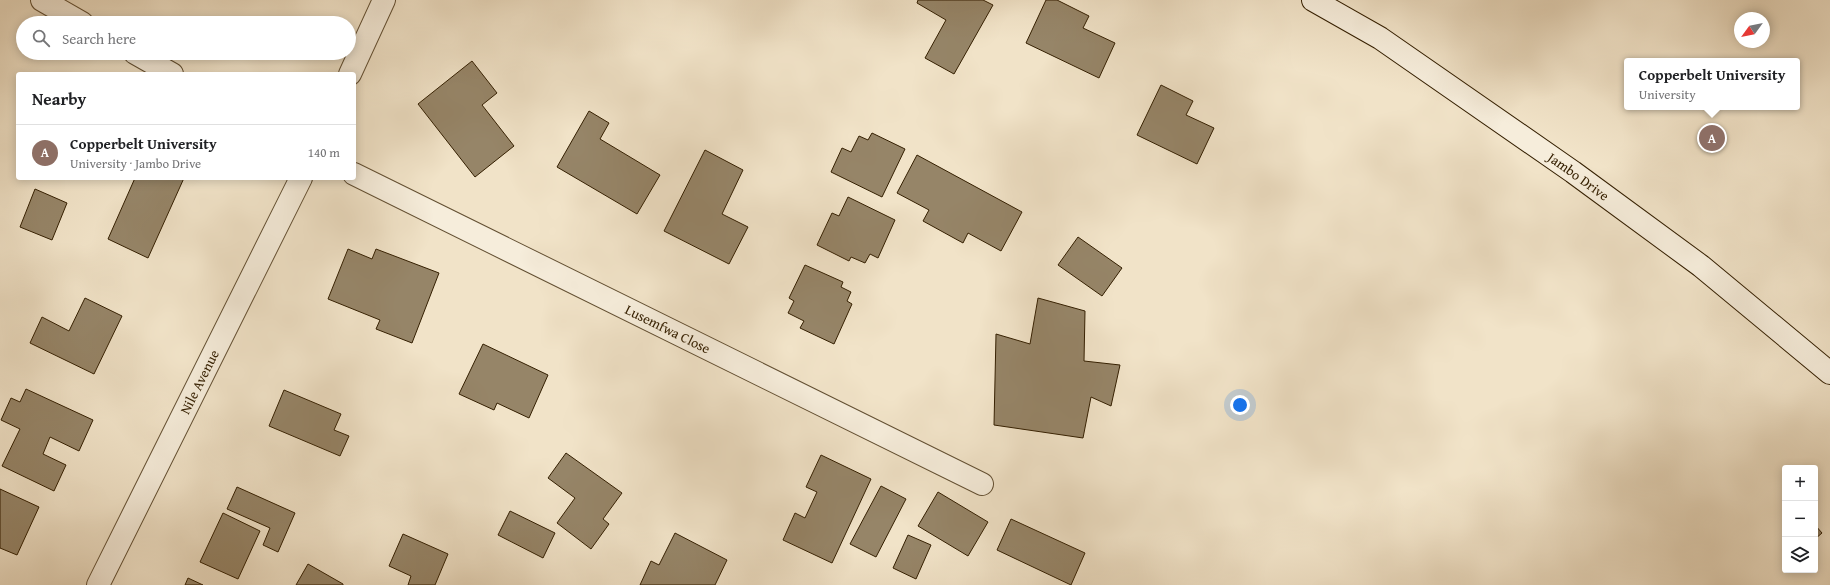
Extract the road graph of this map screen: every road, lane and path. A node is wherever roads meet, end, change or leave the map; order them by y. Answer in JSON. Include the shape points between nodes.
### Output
{"nodes":[{"id":1,"x":42,"y":0,"type":"edge"},
{"id":2,"x":384,"y":0,"type":"edge"},
{"id":3,"x":1313,"y":0,"type":"edge"},
{"id":4,"x":70,"y":16,"type":"edge"},
{"id":5,"x":147,"y":60,"type":"edge"},
{"id":6,"x":168,"y":72,"type":"edge"},
{"id":7,"x":351,"y":72,"type":"edge"},
{"id":8,"x":356,"y":175,"type":"edge"},
{"id":9,"x":300,"y":180,"type":"edge"},
{"id":10,"x":1830,"y":373,"type":"edge"},
{"id":11,"x":982,"y":484,"type":"dead end"},
{"id":12,"x":98,"y":585,"type":"edge"}],
"edges":[{"from":1,"to":4,"type":"street"},
{"from":2,"to":7,"type":"street"},
{"from":3,"to":10,"type":"street","name":"Jambo Drive","via":[[1380,38],[1573,172],[1702,266]]},
{"from":5,"to":6,"type":"street"},
{"from":8,"to":11,"type":"street","name":"Lusemfwa Close"},
{"from":9,"to":12,"type":"street","name":"Nile Avenue"}]}
